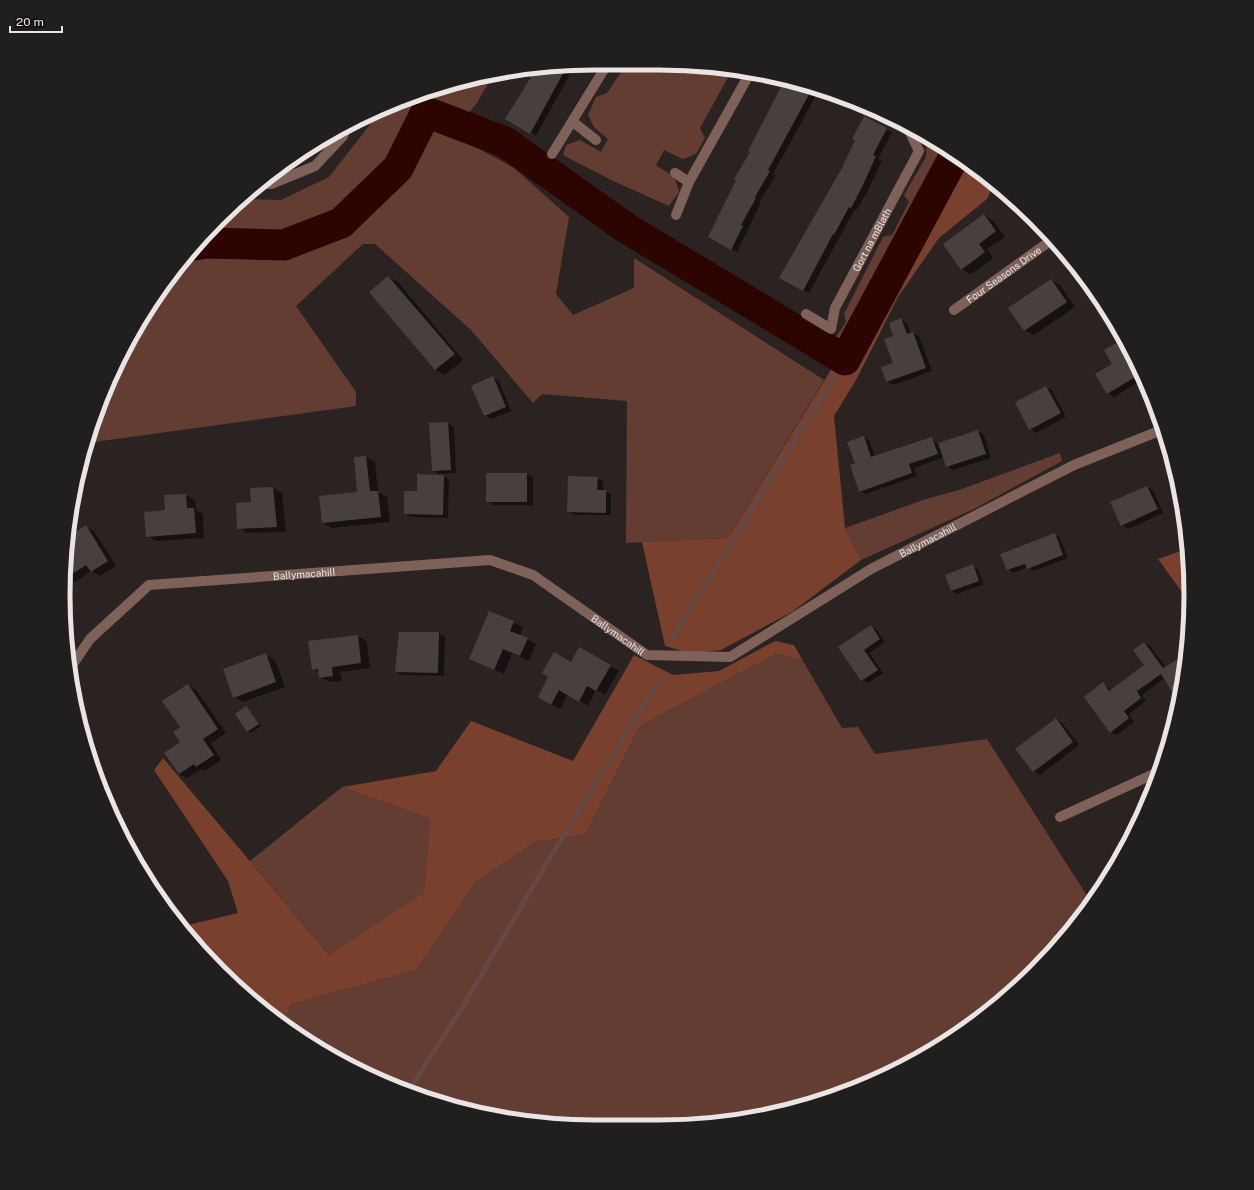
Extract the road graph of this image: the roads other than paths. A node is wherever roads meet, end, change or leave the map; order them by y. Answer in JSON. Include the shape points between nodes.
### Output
{"nodes":[{"id":1,"x":604,"y":70,"type":"edge"},
{"id":2,"x":748,"y":78,"type":"edge"},
{"id":3,"x":573,"y":122,"type":"junction"},
{"id":4,"x":344,"y":134,"type":"edge"},
{"id":5,"x":911,"y":134,"type":"edge"},
{"id":6,"x":596,"y":140,"type":"dead end"},
{"id":7,"x":552,"y":154,"type":"dead end"},
{"id":8,"x":675,"y":173,"type":"dead end"},
{"id":9,"x":689,"y":182,"type":"junction"},
{"id":10,"x":268,"y":184,"type":"edge"},
{"id":11,"x":676,"y":215,"type":"dead end"},
{"id":12,"x":1048,"y":243,"type":"edge"},
{"id":13,"x":954,"y":310,"type":"dead end"},
{"id":14,"x":806,"y":314,"type":"dead end"},
{"id":15,"x":1158,"y":432,"type":"edge"},
{"id":16,"x":74,"y":663,"type":"edge"},
{"id":17,"x":1152,"y":775,"type":"edge"},
{"id":18,"x":1060,"y":817,"type":"dead end"}],
"edges":[{"from":1,"to":3,"type":"street"},
{"from":2,"to":9,"type":"street"},
{"from":3,"to":6,"type":"street"},
{"from":3,"to":7,"type":"street"},
{"from":4,"to":10,"type":"street","via":[[315,166]]},
{"from":5,"to":14,"type":"street","name":"Gort na mBlath","via":[[919,151],[835,308],[831,329]]},
{"from":8,"to":9,"type":"street"},
{"from":9,"to":11,"type":"street"},
{"from":12,"to":13,"type":"street","name":"Four Seasons Drive"},
{"from":15,"to":16,"type":"street","name":"Ballymacahill","via":[[1074,465],[871,569],[730,657],[647,655],[533,575],[490,560],[148,585],[90,639]]},
{"from":17,"to":18,"type":"street"}]}
